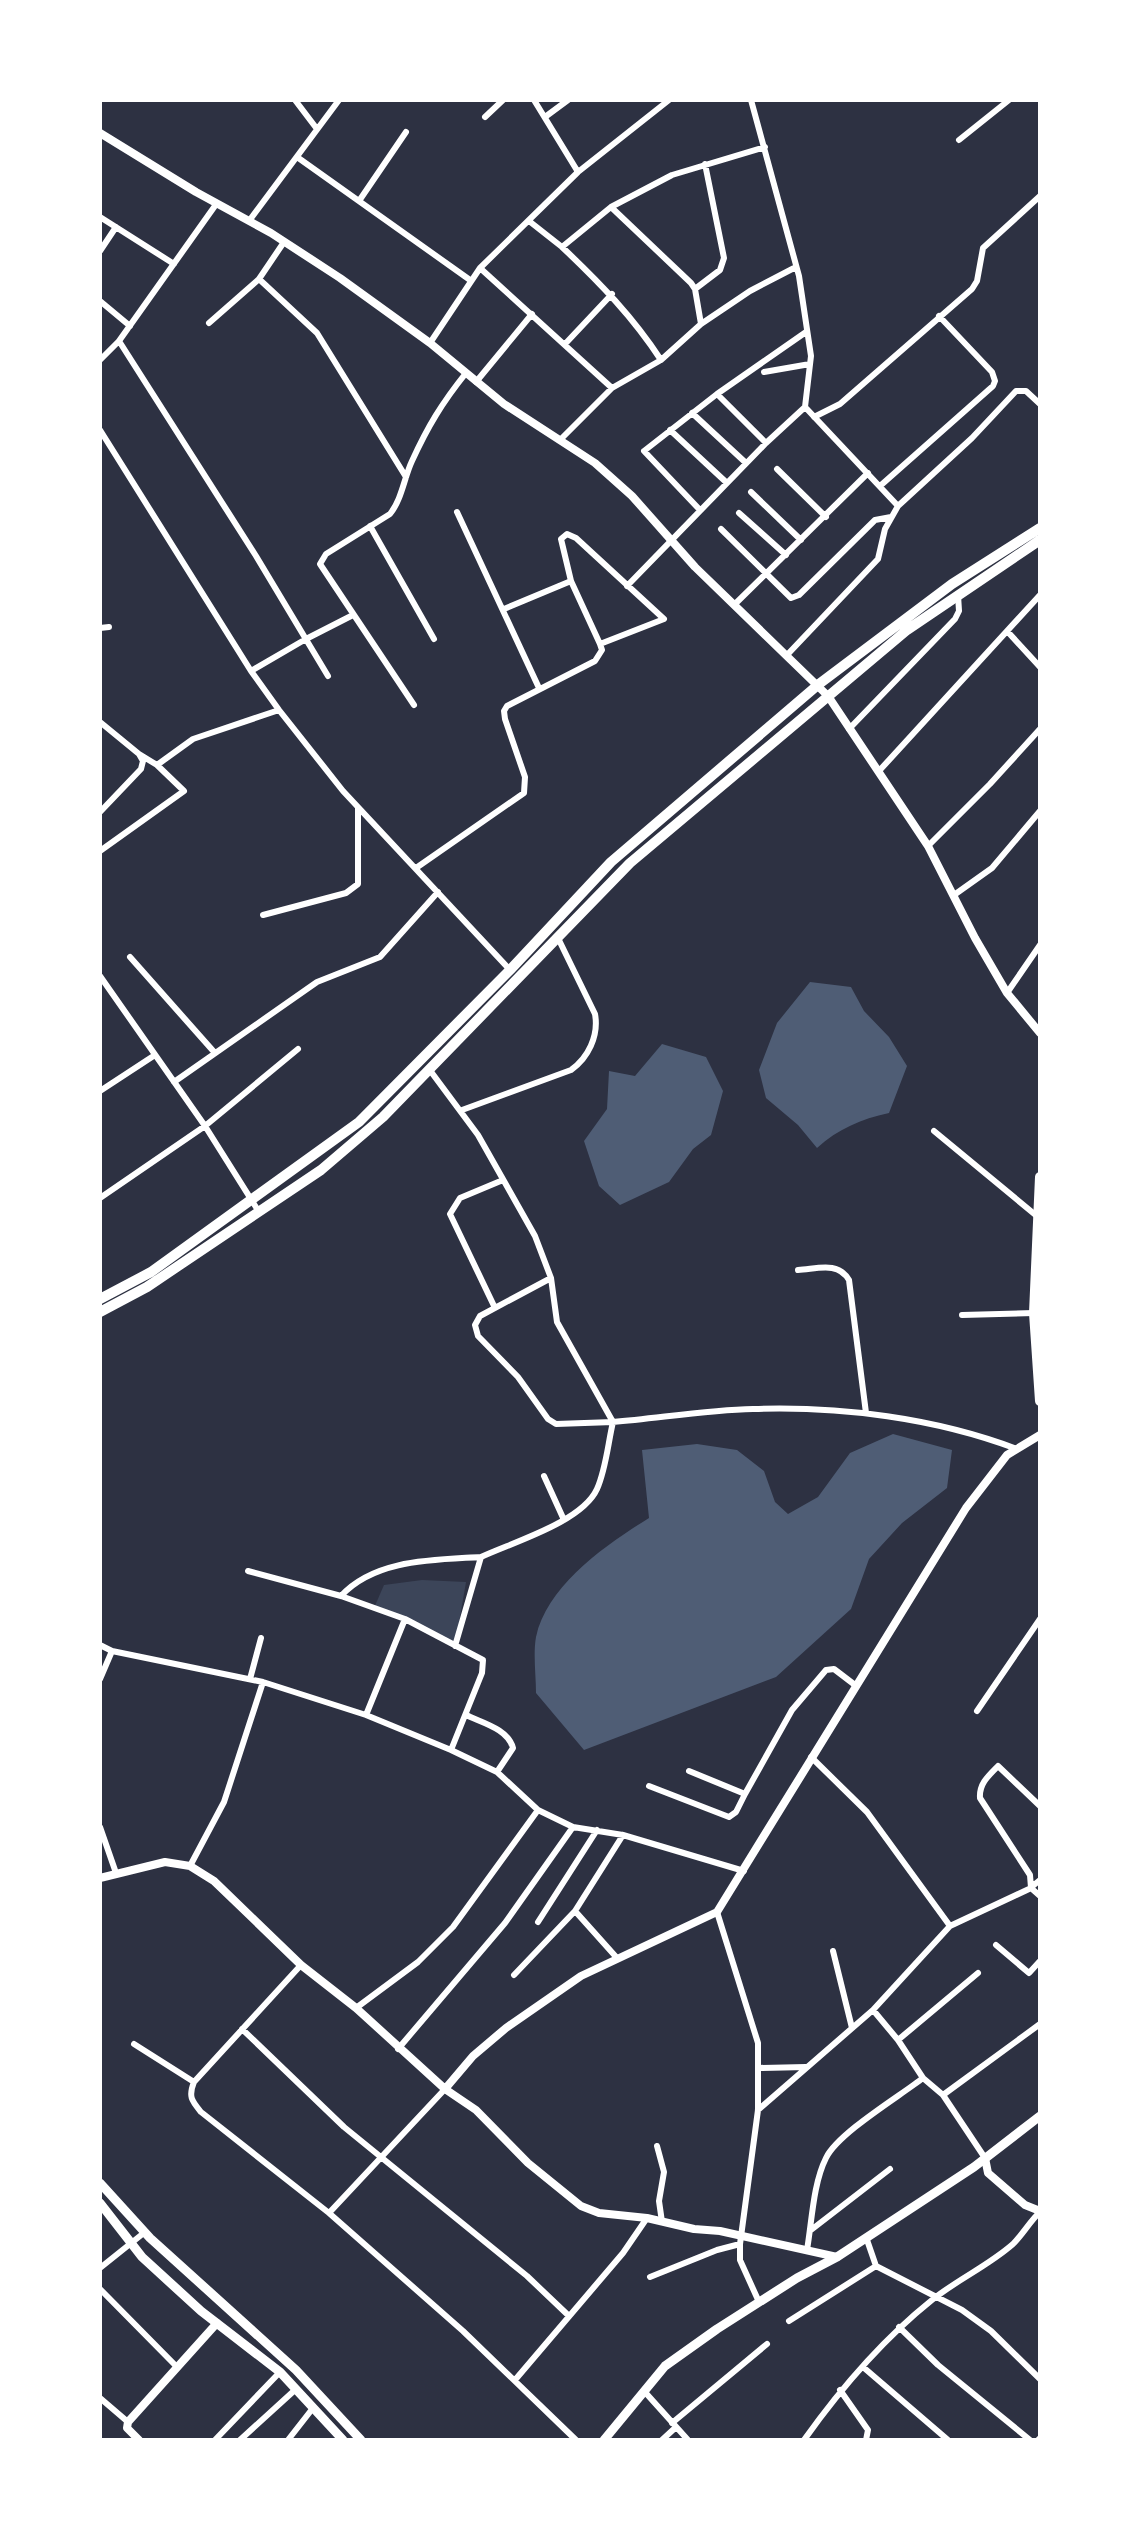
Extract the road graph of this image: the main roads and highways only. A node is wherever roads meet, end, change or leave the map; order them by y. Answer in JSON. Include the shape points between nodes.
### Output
{"nodes":[{"id":1,"x":1040,"y":528,"type":"edge"},
{"id":2,"x":1040,"y":540,"type":"edge"},
{"id":3,"x":514,"y":974,"type":"junction"},
{"id":4,"x":1040,"y":1177,"type":"edge"},
{"id":5,"x":100,"y":1299,"type":"edge"},
{"id":6,"x":100,"y":1312,"type":"edge"},
{"id":7,"x":1040,"y":1401,"type":"edge"},
{"id":8,"x":1040,"y":2116,"type":"edge"},
{"id":9,"x":100,"y":2183,"type":"edge"},
{"id":10,"x":100,"y":2203,"type":"edge"},
{"id":11,"x":343,"y":2440,"type":"edge"},
{"id":12,"x":361,"y":2440,"type":"edge"},
{"id":13,"x":604,"y":2440,"type":"edge"}],
"edges":[{"from":1,"to":3,"type":"main road","via":[[952,584],[819,684],[601,871]]},
{"from":2,"to":3,"type":"main road","via":[[907,630],[630,863]]},
{"from":3,"to":5,"type":"main road","via":[[359,1122],[151,1272]]},
{"from":3,"to":6,"type":"main road","via":[[449,1051],[321,1170],[147,1287]]},
{"from":4,"to":7,"type":"main road","via":[[1034,1313]]},
{"from":8,"to":13,"type":"main road","via":[[837,2257],[665,2366]]},
{"from":9,"to":12,"type":"main road","via":[[145,2232],[296,2370]]},
{"from":10,"to":11,"type":"main road","via":[[169,2282],[280,2372]]}]}
